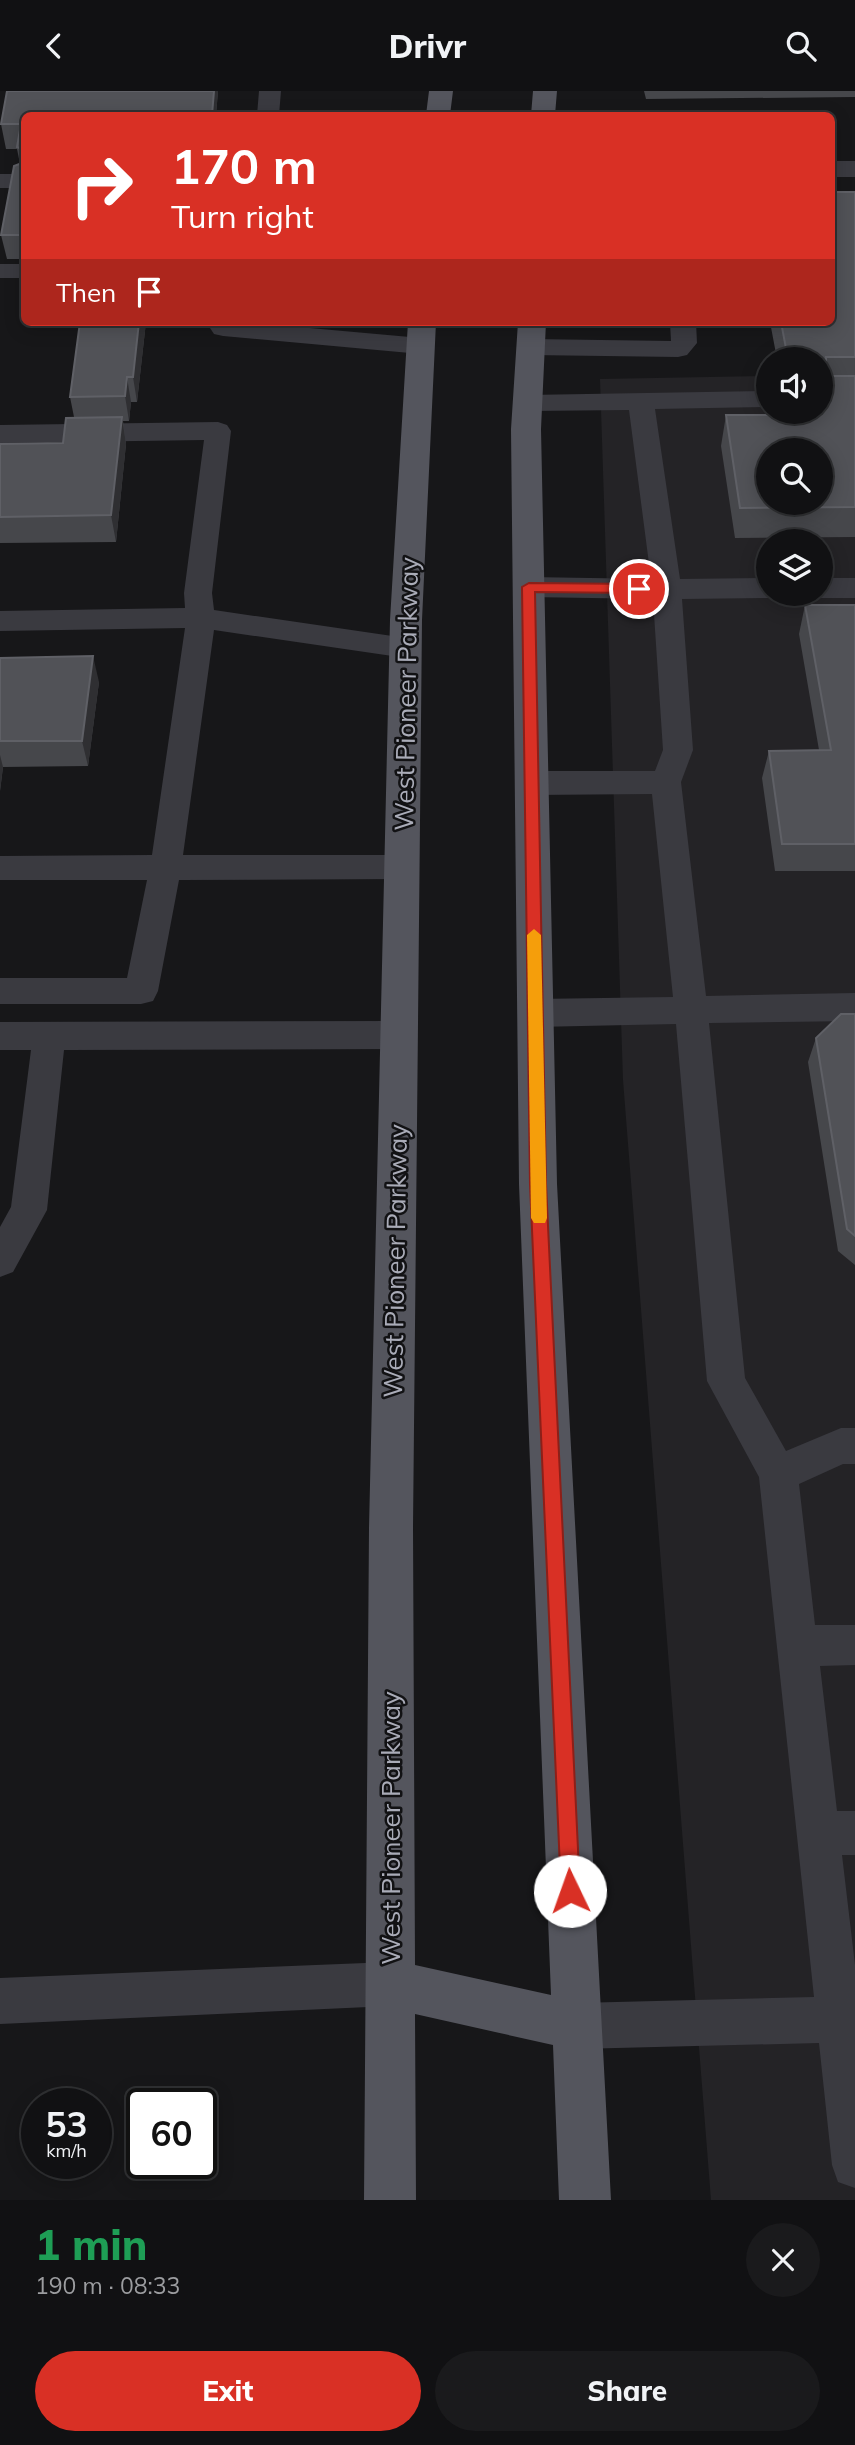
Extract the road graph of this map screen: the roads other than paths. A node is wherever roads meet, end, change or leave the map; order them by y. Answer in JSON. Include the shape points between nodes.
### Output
{"nodes":[{"id":1,"x":270,"y":91,"type":"edge"},
{"id":2,"x":441,"y":91,"type":"edge"},
{"id":3,"x":545,"y":91,"type":"edge"},
{"id":4,"x":268,"y":112,"type":"edge"},
{"id":5,"x":438,"y":112,"type":"edge"},
{"id":6,"x":543,"y":112,"type":"edge"},
{"id":7,"x":835,"y":169,"type":"edge"},
{"id":8,"x":855,"y":169,"type":"edge"},
{"id":9,"x":0,"y":181,"type":"edge"},
{"id":10,"x":21,"y":181,"type":"edge"},
{"id":11,"x":0,"y":271,"type":"edge"},
{"id":12,"x":21,"y":271,"type":"edge"},
{"id":13,"x":224,"y":326,"type":"edge"},
{"id":14,"x":683,"y":326,"type":"edge"},
{"id":15,"x":421,"y":334,"type":"edge"},
{"id":16,"x":531,"y":335,"type":"edge"},
{"id":17,"x":756,"y":399,"type":"edge"},
{"id":18,"x":641,"y":401,"type":"junction"},
{"id":19,"x":528,"y":403,"type":"junction"},
{"id":20,"x":0,"y":434,"type":"edge"},
{"id":21,"x":529,"y":587,"type":"junction"},
{"id":22,"x":756,"y":588,"type":"edge"},
{"id":23,"x":833,"y":588,"type":"edge"},
{"id":24,"x":855,"y":588,"type":"edge"},
{"id":25,"x":667,"y":589,"type":"junction"},
{"id":26,"x":201,"y":618,"type":"junction"},
{"id":27,"x":0,"y":621,"type":"edge"},
{"id":28,"x":406,"y":648,"type":"junction"},
{"id":29,"x":666,"y":782,"type":"junction"},
{"id":30,"x":532,"y":783,"type":"junction"},
{"id":31,"x":166,"y":867,"type":"junction"},
{"id":32,"x":402,"y":867,"type":"junction"},
{"id":33,"x":0,"y":868,"type":"edge"},
{"id":34,"x":0,"y":991,"type":"edge"},
{"id":35,"x":855,"y":1007,"type":"edge"},
{"id":36,"x":691,"y":1010,"type":"junction"},
{"id":37,"x":535,"y":1013,"type":"junction"},
{"id":38,"x":399,"y":1035,"type":"junction"},
{"id":39,"x":0,"y":1036,"type":"edge"},
{"id":40,"x":49,"y":1037,"type":"junction"},
{"id":41,"x":0,"y":1261,"type":"edge"},
{"id":42,"x":855,"y":1446,"type":"edge"},
{"id":43,"x":778,"y":1474,"type":"junction"},
{"id":44,"x":855,"y":1645,"type":"edge"},
{"id":45,"x":798,"y":1646,"type":"junction"},
{"id":46,"x":837,"y":1833,"type":"edge"},
{"id":47,"x":390,"y":1984,"type":"junction"},
{"id":48,"x":0,"y":2001,"type":"edge"},
{"id":49,"x":847,"y":2019,"type":"edge"},
{"id":50,"x":577,"y":2026,"type":"junction"},
{"id":51,"x":855,"y":2165,"type":"edge"},
{"id":52,"x":390,"y":2200,"type":"edge"},
{"id":53,"x":585,"y":2200,"type":"edge"}],
"edges":[{"from":1,"to":4,"type":"lane"},
{"from":2,"to":5,"type":"main road"},
{"from":3,"to":6,"type":"main road"},
{"from":7,"to":8,"type":"street"},
{"from":9,"to":10,"type":"lane"},
{"from":11,"to":12,"type":"lane"},
{"from":13,"to":15,"type":"lane"},
{"from":14,"to":16,"type":"lane","via":[[684,343],[678,349]]},
{"from":15,"to":28,"type":"main road","name":"West Pioneer Parkway"},
{"from":16,"to":19,"type":"main road"},
{"from":17,"to":18,"type":"lane"},
{"from":18,"to":19,"type":"lane"},
{"from":18,"to":25,"type":"lane"},
{"from":19,"to":21,"type":"main road"},
{"from":20,"to":26,"type":"lane","via":[[218,431],[198,593]]},
{"from":21,"to":25,"type":"lane"},
{"from":21,"to":30,"type":"main road"},
{"from":22,"to":25,"type":"lane"},
{"from":23,"to":24,"type":"lane"},
{"from":25,"to":29,"type":"lane","via":[[678,750]]},
{"from":26,"to":27,"type":"lane"},
{"from":26,"to":28,"type":"lane"},
{"from":26,"to":31,"type":"lane"},
{"from":28,"to":32,"type":"main road","name":"West Pioneer Parkway"},
{"from":29,"to":30,"type":"lane"},
{"from":29,"to":36,"type":"lane"},
{"from":30,"to":37,"type":"main road"},
{"from":31,"to":32,"type":"lane"},
{"from":31,"to":33,"type":"lane"},
{"from":31,"to":34,"type":"lane","via":[[141,991]]},
{"from":32,"to":38,"type":"main road","name":"West Pioneer Parkway"},
{"from":35,"to":36,"type":"lane"},
{"from":36,"to":37,"type":"lane"},
{"from":36,"to":43,"type":"lane","via":[[726,1381]]},
{"from":37,"to":50,"type":"main road","via":[[538,1184]]},
{"from":38,"to":40,"type":"lane"},
{"from":38,"to":47,"type":"main road","name":"West Pioneer Parkway"},
{"from":39,"to":40,"type":"lane"},
{"from":40,"to":41,"type":"lane","via":[[29,1210]]},
{"from":42,"to":43,"type":"lane","via":[[841,1446]]},
{"from":43,"to":45,"type":"lane"},
{"from":44,"to":45,"type":"lane"},
{"from":45,"to":46,"type":"lane"},
{"from":46,"to":49,"type":"lane"},
{"from":47,"to":48,"type":"lane"},
{"from":47,"to":50,"type":"main road"},
{"from":47,"to":52,"type":"main road","name":"West Pioneer Parkway"},
{"from":49,"to":50,"type":"lane"},
{"from":49,"to":51,"type":"lane"},
{"from":50,"to":53,"type":"main road"}]}
